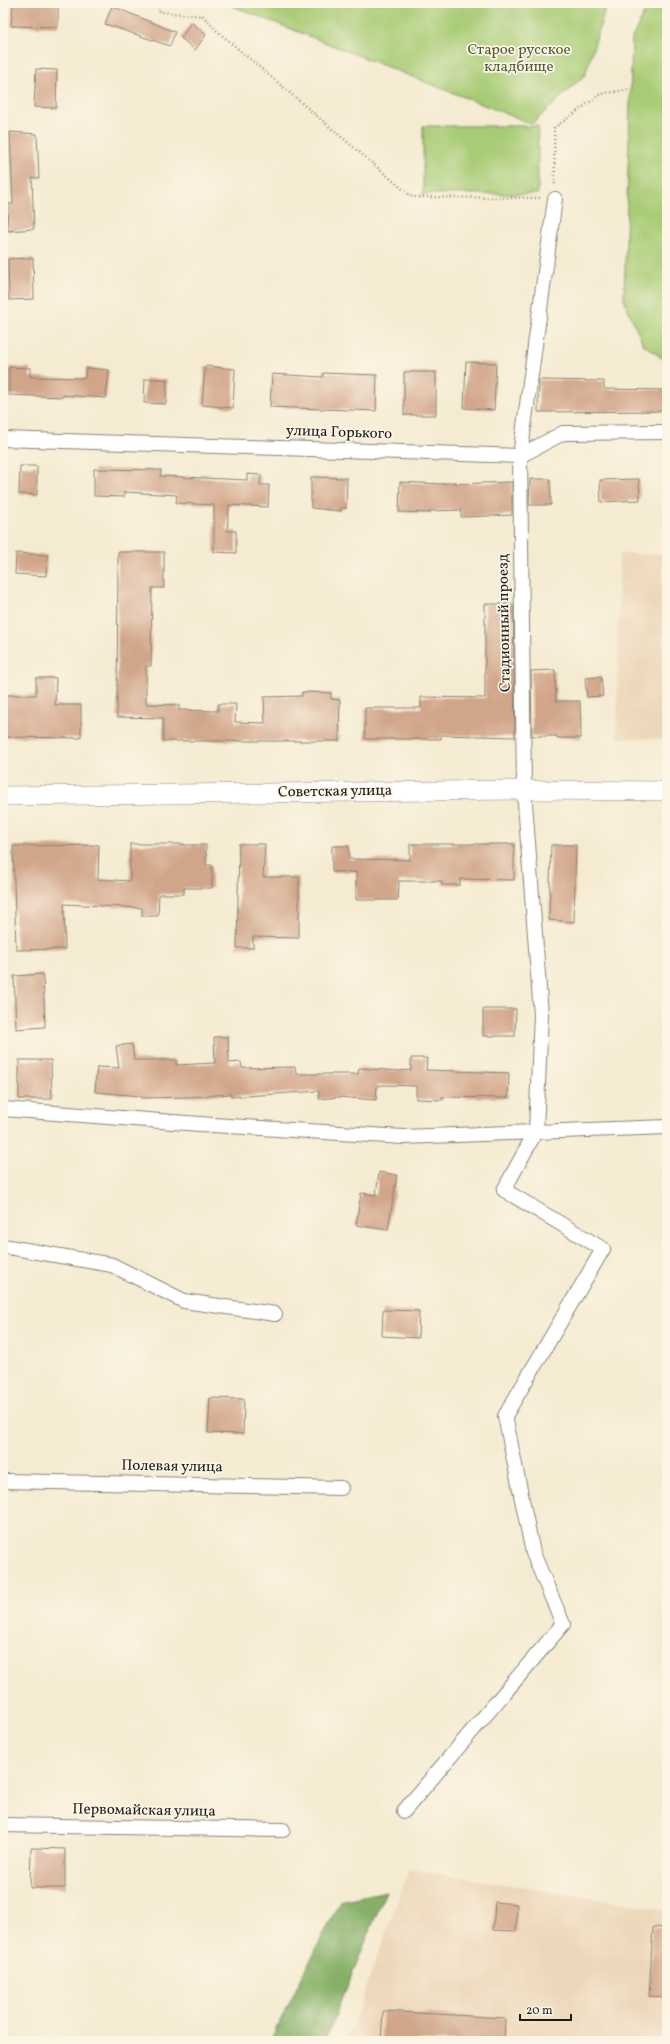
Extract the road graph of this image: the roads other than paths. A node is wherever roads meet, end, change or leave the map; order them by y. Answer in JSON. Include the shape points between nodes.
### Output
{"nodes":[{"id":1,"x":555,"y":199,"type":"road end"},
{"id":2,"x":667,"y":432,"type":"edge"},
{"id":3,"x":3,"y":439,"type":"edge"},
{"id":4,"x":520,"y":456,"type":"junction"},
{"id":5,"x":524,"y":790,"type":"junction"},
{"id":6,"x":667,"y":791,"type":"edge"},
{"id":7,"x":3,"y":796,"type":"edge"},
{"id":8,"x":3,"y":1109,"type":"edge"},
{"id":9,"x":667,"y":1127,"type":"edge"},
{"id":10,"x":536,"y":1131,"type":"junction"},
{"id":11,"x":3,"y":1246,"type":"edge"},
{"id":12,"x":275,"y":1314,"type":"dead end"},
{"id":13,"x":3,"y":1481,"type":"edge"},
{"id":14,"x":341,"y":1488,"type":"dead end"},
{"id":15,"x":404,"y":1811,"type":"dead end"},
{"id":16,"x":3,"y":1825,"type":"edge"},
{"id":17,"x":283,"y":1830,"type":"dead end"}],
"edges":[{"from":1,"to":4,"type":"street","name":"Стадионный проезд"},
{"from":2,"to":4,"type":"street","via":[[563,433]]},
{"from":3,"to":4,"type":"street","name":"улица Горького"},
{"from":4,"to":5,"type":"street","name":"Стадионный проезд"},
{"from":5,"to":6,"type":"main road","name":"Советская улица"},
{"from":5,"to":7,"type":"main road","name":"Советская улица"},
{"from":5,"to":10,"type":"street","name":"Стадионный проезд","via":[[541,1014]]},
{"from":8,"to":10,"type":"street","via":[[403,1136]]},
{"from":9,"to":10,"type":"street"},
{"from":10,"to":15,"type":"street","via":[[504,1190],[603,1249],[505,1416],[533,1553],[563,1624]]},
{"from":11,"to":12,"type":"street","via":[[112,1265],[184,1301]]},
{"from":13,"to":14,"type":"street","name":"Полевая улица"},
{"from":16,"to":17,"type":"street","name":"Первомайская улица"}]}
